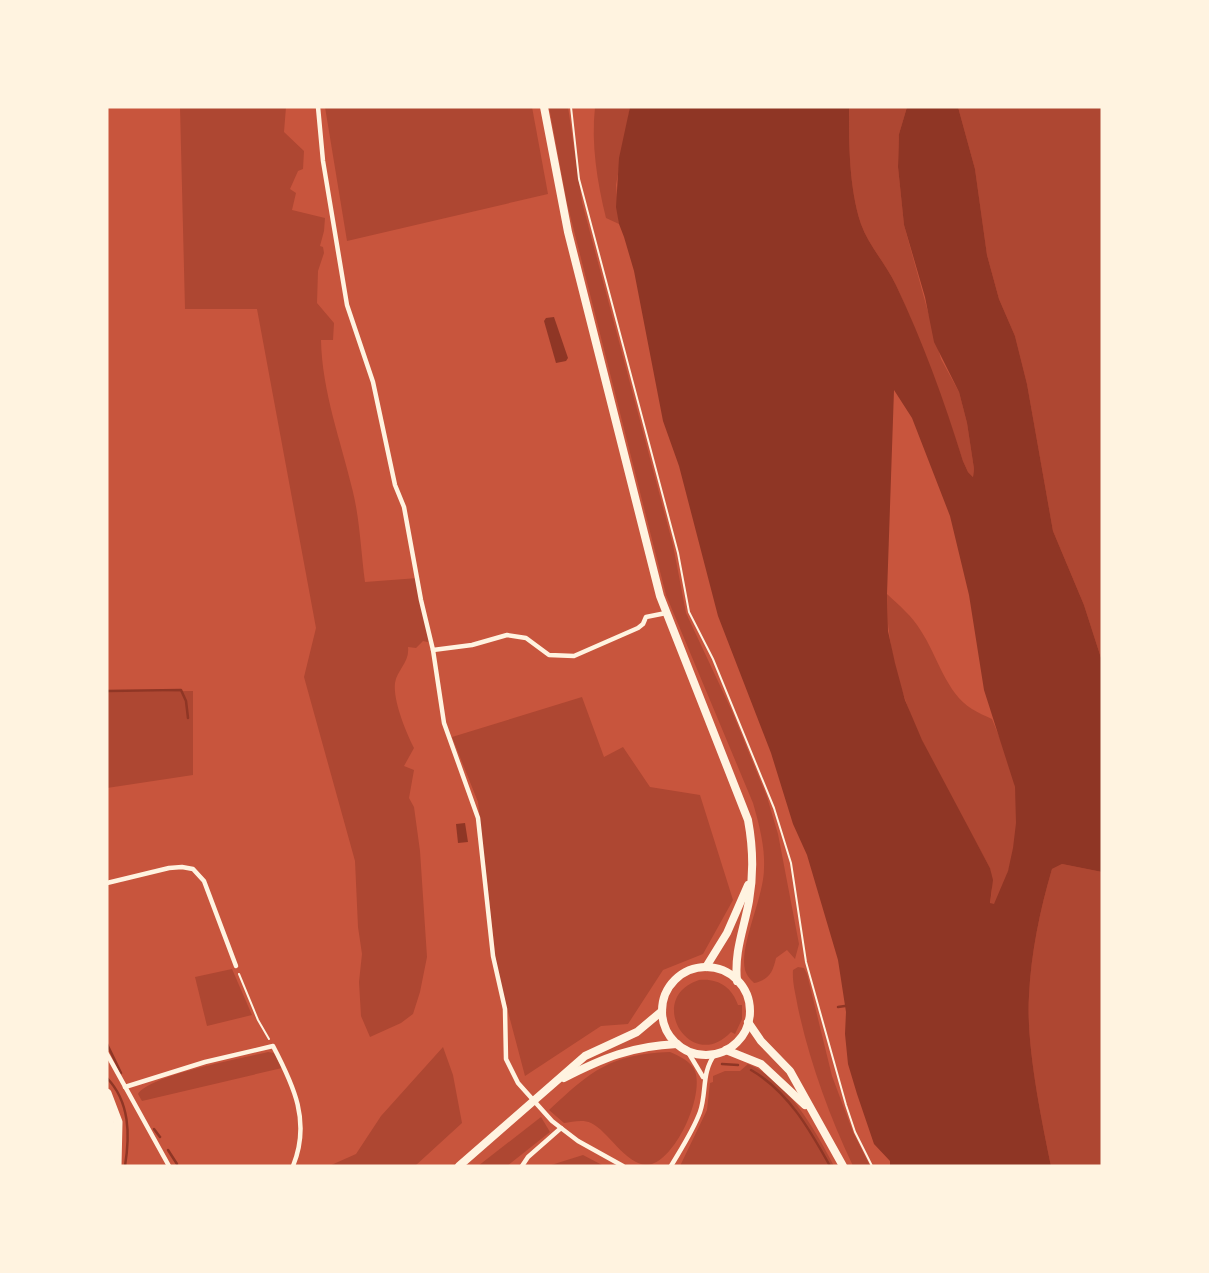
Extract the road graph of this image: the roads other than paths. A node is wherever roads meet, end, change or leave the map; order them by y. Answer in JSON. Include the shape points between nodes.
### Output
{"nodes":[{"id":1,"x":318,"y":107,"type":"edge"},
{"id":2,"x":544,"y":107,"type":"edge"},
{"id":3,"x":666,"y":613,"type":"junction"},
{"id":4,"x":433,"y":648,"type":"junction"},
{"id":5,"x":752,"y":876,"type":"junction"},
{"id":6,"x":107,"y":883,"type":"edge"},
{"id":7,"x":236,"y":966,"type":"road end"},
{"id":8,"x":706,"y":967,"type":"junction"},
{"id":9,"x":737,"y":981,"type":"junction"},
{"id":10,"x":662,"y":1011,"type":"junction"},
{"id":11,"x":748,"y":1022,"type":"junction"},
{"id":12,"x":677,"y":1044,"type":"junction"},
{"id":13,"x":726,"y":1051,"type":"junction"},
{"id":14,"x":688,"y":1052,"type":"junction"},
{"id":15,"x":107,"y":1054,"type":"edge"},
{"id":16,"x":715,"y":1054,"type":"junction"},
{"id":17,"x":704,"y":1078,"type":"junction"},
{"id":18,"x":553,"y":1084,"type":"junction"},
{"id":19,"x":125,"y":1087,"type":"junction"},
{"id":20,"x":107,"y":1093,"type":"edge"},
{"id":21,"x":107,"y":1111,"type":"edge"},
{"id":22,"x":812,"y":1112,"type":"junction"},
{"id":23,"x":561,"y":1128,"type":"junction"},
{"id":24,"x":110,"y":1166,"type":"edge"},
{"id":25,"x":117,"y":1166,"type":"edge"},
{"id":26,"x":169,"y":1166,"type":"edge"},
{"id":27,"x":293,"y":1166,"type":"edge"},
{"id":28,"x":459,"y":1166,"type":"edge"},
{"id":29,"x":522,"y":1166,"type":"edge"},
{"id":30,"x":623,"y":1166,"type":"edge"},
{"id":31,"x":671,"y":1166,"type":"edge"},
{"id":32,"x":843,"y":1166,"type":"edge"}],
"edges":[{"from":1,"to":4,"type":"street","via":[[347,305],[373,382]]},
{"from":2,"to":3,"type":"main road","via":[[568,232]]},
{"from":3,"to":4,"type":"street","via":[[646,617],[638,628],[574,656],[549,655],[526,638],[507,635],[472,645]]},
{"from":3,"to":5,"type":"main road","via":[[741,798],[751,838]]},
{"from":4,"to":23,"type":"street","via":[[444,723],[478,818],[493,956],[505,1009],[506,1059],[519,1083]]},
{"from":5,"to":8,"type":"main road"},
{"from":5,"to":9,"type":"main road","via":[[737,947]]},
{"from":6,"to":7,"type":"street","via":[[169,868],[193,869],[204,881]]},
{"from":8,"to":9,"type":"main road"},
{"from":8,"to":10,"type":"main road","via":[[680,976],[664,997]]},
{"from":9,"to":11,"type":"main road","via":[[749,1002]]},
{"from":10,"to":12,"type":"main road","via":[[668,1034]]},
{"from":10,"to":18,"type":"main road","via":[[637,1032],[585,1056]]},
{"from":11,"to":13,"type":"main road"},
{"from":11,"to":22,"type":"main road","via":[[790,1071]]},
{"from":12,"to":14,"type":"main road"},
{"from":12,"to":18,"type":"main road","via":[[611,1055]]},
{"from":13,"to":16,"type":"main road"},
{"from":13,"to":22,"type":"main road","via":[[761,1064]]},
{"from":14,"to":16,"type":"main road"},
{"from":14,"to":17,"type":"street"},
{"from":15,"to":19,"type":"street"},
{"from":16,"to":17,"type":"street"},
{"from":17,"to":31,"type":"street","via":[[701,1111]]},
{"from":18,"to":28,"type":"main road"},
{"from":19,"to":26,"type":"street"},
{"from":19,"to":27,"type":"street","via":[[273,1046],[301,1119],[302,1136]]},
{"from":20,"to":25,"type":"highway","via":[[118,1122]]},
{"from":21,"to":24,"type":"highway","via":[[112,1135]]},
{"from":22,"to":32,"type":"main road"},
{"from":23,"to":29,"type":"street"},
{"from":23,"to":30,"type":"street"}]}
